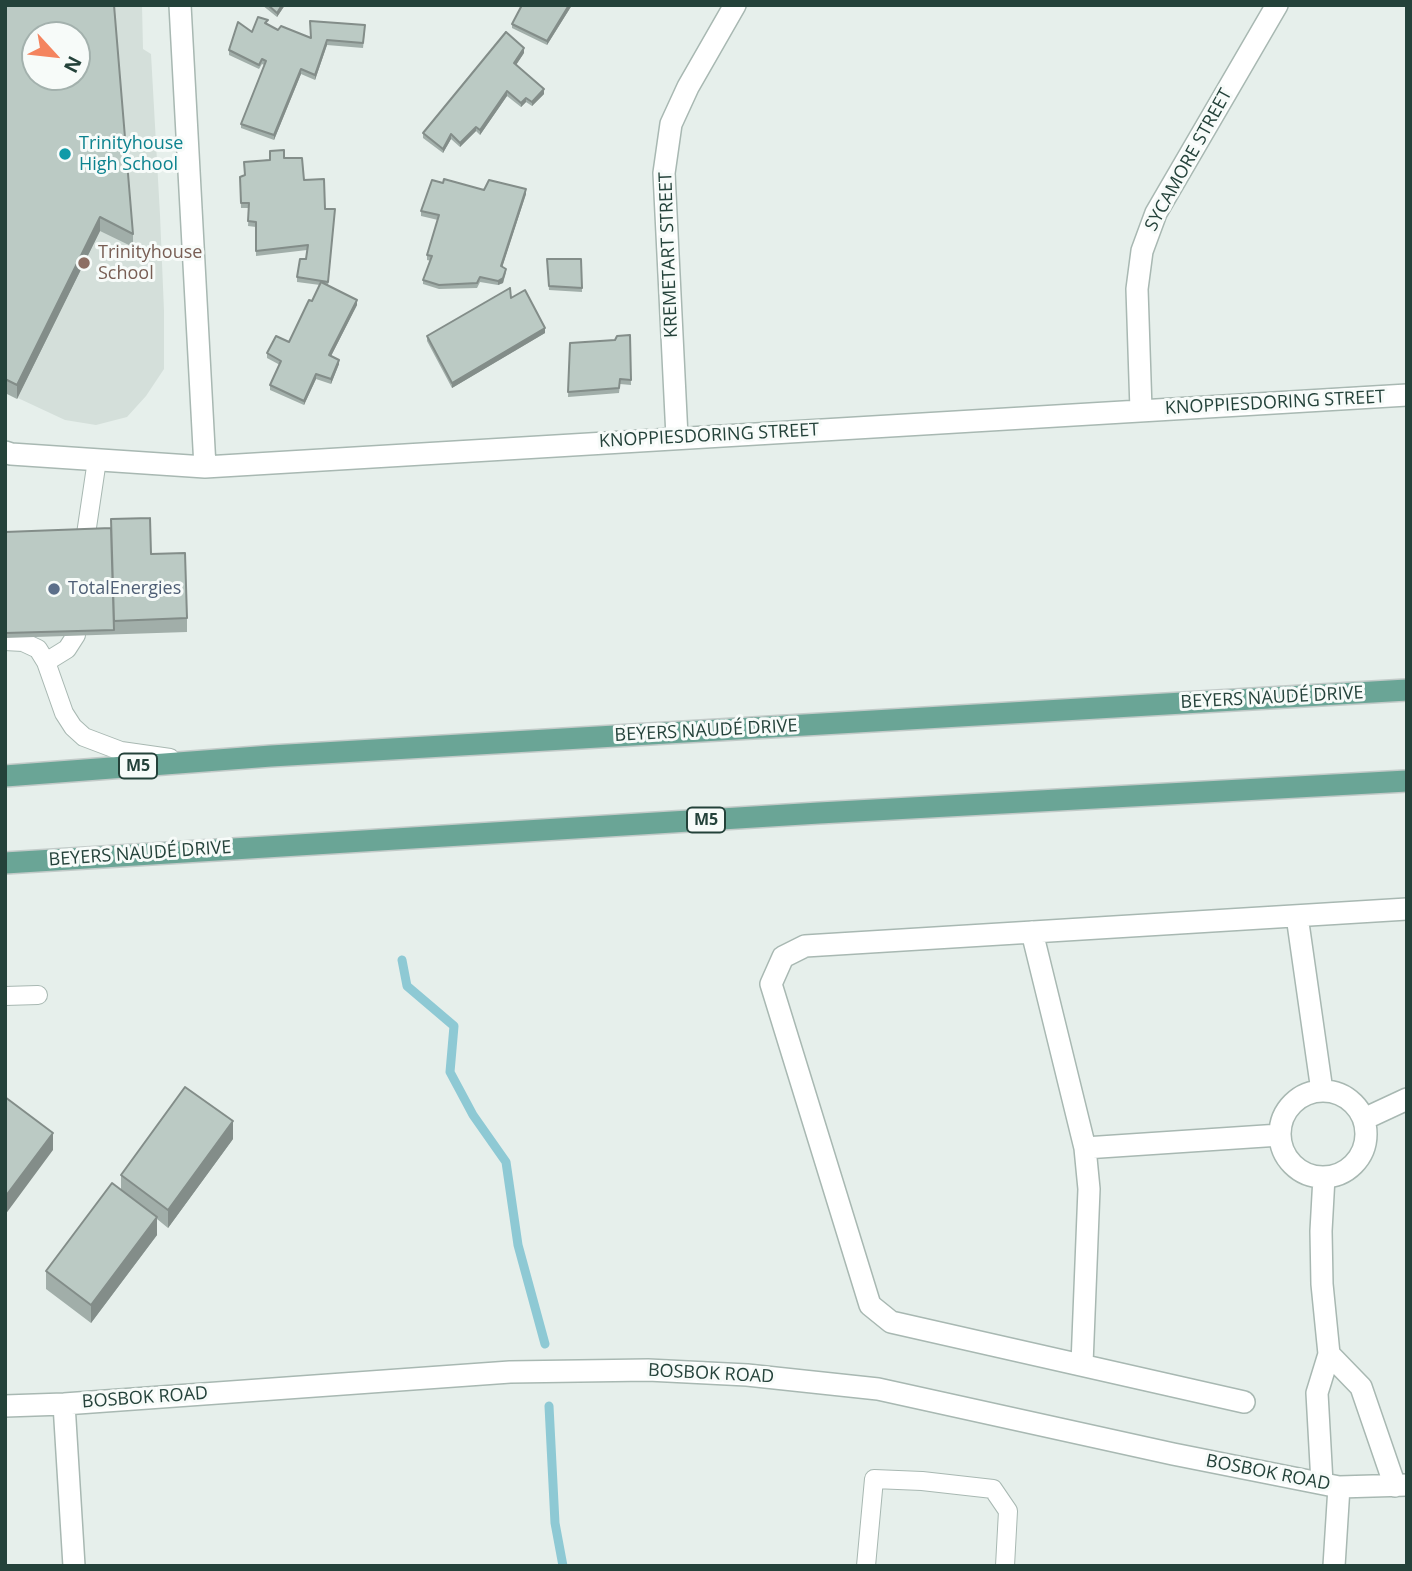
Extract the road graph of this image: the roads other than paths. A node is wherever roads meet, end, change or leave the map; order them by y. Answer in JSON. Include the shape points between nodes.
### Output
{"nodes":[{"id":1,"x":180,"y":5,"type":"edge"},
{"id":2,"x":735,"y":5,"type":"edge"},
{"id":3,"x":1277,"y":5,"type":"edge"},
{"id":4,"x":1407,"y":396,"type":"edge"},
{"id":5,"x":1141,"y":411,"type":"junction"},
{"id":6,"x":677,"y":437,"type":"junction"},
{"id":7,"x":7,"y":454,"type":"edge"},
{"id":8,"x":97,"y":460,"type":"junction"},
{"id":9,"x":205,"y":467,"type":"junction"},
{"id":10,"x":86,"y":534,"type":"edge"},
{"id":11,"x":76,"y":635,"type":"edge"},
{"id":12,"x":5,"y":641,"type":"edge"},
{"id":13,"x":46,"y":662,"type":"junction"},
{"id":14,"x":1407,"y":690,"type":"edge"},
{"id":15,"x":197,"y":762,"type":"junction"},
{"id":16,"x":5,"y":776,"type":"edge"},
{"id":17,"x":1407,"y":781,"type":"edge"},
{"id":18,"x":5,"y":863,"type":"edge"},
{"id":19,"x":1407,"y":909,"type":"edge"},
{"id":20,"x":1297,"y":916,"type":"junction"},
{"id":21,"x":1032,"y":932,"type":"junction"},
{"id":22,"x":38,"y":995,"type":"dead end"},
{"id":23,"x":5,"y":996,"type":"edge"},
{"id":24,"x":1322,"y":1091,"type":"junction"},
{"id":25,"x":1407,"y":1099,"type":"edge"},
{"id":26,"x":1364,"y":1119,"type":"junction"},
{"id":27,"x":1280,"y":1135,"type":"junction"},
{"id":28,"x":1085,"y":1149,"type":"junction"},
{"id":29,"x":1324,"y":1177,"type":"junction"},
{"id":30,"x":1329,"y":1354,"type":"junction"},
{"id":31,"x":1082,"y":1364,"type":"junction"},
{"id":32,"x":1244,"y":1402,"type":"dead end"},
{"id":33,"x":64,"y":1404,"type":"junction"},
{"id":34,"x":5,"y":1406,"type":"edge"},
{"id":35,"x":1330,"y":1485,"type":"junction"},
{"id":36,"x":1401,"y":1486,"type":"edge"},
{"id":37,"x":74,"y":1566,"type":"edge"},
{"id":38,"x":866,"y":1566,"type":"edge"},
{"id":39,"x":1005,"y":1566,"type":"edge"},
{"id":40,"x":1334,"y":1566,"type":"edge"}],
"edges":[{"from":1,"to":9,"type":"street"},
{"from":2,"to":6,"type":"street","name":"KREMETART STREET","via":[[671,124],[664,173]]},
{"from":3,"to":5,"type":"street","name":"SYCAMORE STREET","via":[[1156,213],[1142,251],[1137,289]]},
{"from":4,"to":5,"type":"street","name":"KNOPPIESDORING STREET"},
{"from":5,"to":6,"type":"street","name":"KNOPPIESDORING STREET"},
{"from":6,"to":9,"type":"street","name":"KNOPPIESDORING STREET"},
{"from":7,"to":8,"type":"street","name":"KNOPPIESDORING STREET"},
{"from":8,"to":9,"type":"street","name":"KNOPPIESDORING STREET"},
{"from":8,"to":10,"type":"lane"},
{"from":11,"to":13,"type":"lane","via":[[67,649]]},
{"from":12,"to":13,"type":"lane","via":[[31,645]]},
{"from":13,"to":15,"type":"lane","via":[[64,713],[84,737],[121,751]]},
{"from":14,"to":15,"type":"main road","name":"BEYERS NAUDÉ DRIVE","number":"M5"},
{"from":15,"to":16,"type":"main road","name":"BEYERS NAUDÉ DRIVE","number":"M5"},
{"from":17,"to":18,"type":"main road","name":"BEYERS NAUDÉ DRIVE","number":"M5"},
{"from":19,"to":20,"type":"street"},
{"from":20,"to":21,"type":"street"},
{"from":20,"to":24,"type":"street"},
{"from":21,"to":28,"type":"street"},
{"from":21,"to":31,"type":"street","via":[[805,946],[783,957],[771,984],[870,1305],[891,1322]]},
{"from":22,"to":23,"type":"lane"},
{"from":24,"to":26,"type":"street","via":[[1348,1098]]},
{"from":24,"to":27,"type":"street","via":[[1297,1100],[1282,1122]]},
{"from":25,"to":26,"type":"street"},
{"from":26,"to":29,"type":"street","via":[[1367,1133],[1359,1159],[1349,1169]]},
{"from":27,"to":28,"type":"street"},
{"from":27,"to":29,"type":"street","via":[[1282,1148],[1298,1170]]},
{"from":28,"to":31,"type":"street","via":[[1089,1189]]},
{"from":29,"to":30,"type":"street","via":[[1322,1284]]},
{"from":30,"to":35,"type":"street","via":[[1317,1393]]},
{"from":30,"to":36,"type":"street","via":[[1361,1387]]},
{"from":31,"to":32,"type":"street"},
{"from":33,"to":34,"type":"street","name":"BOSBOK ROAD"},
{"from":33,"to":35,"type":"street","name":"BOSBOK ROAD","via":[[510,1373],[648,1370],[747,1375],[878,1389]]},
{"from":33,"to":37,"type":"street"},
{"from":35,"to":36,"type":"street","name":"BOSBOK ROAD"},
{"from":35,"to":40,"type":"street"},
{"from":38,"to":39,"type":"lane","via":[[874,1479],[993,1489],[1008,1511]]}]}
